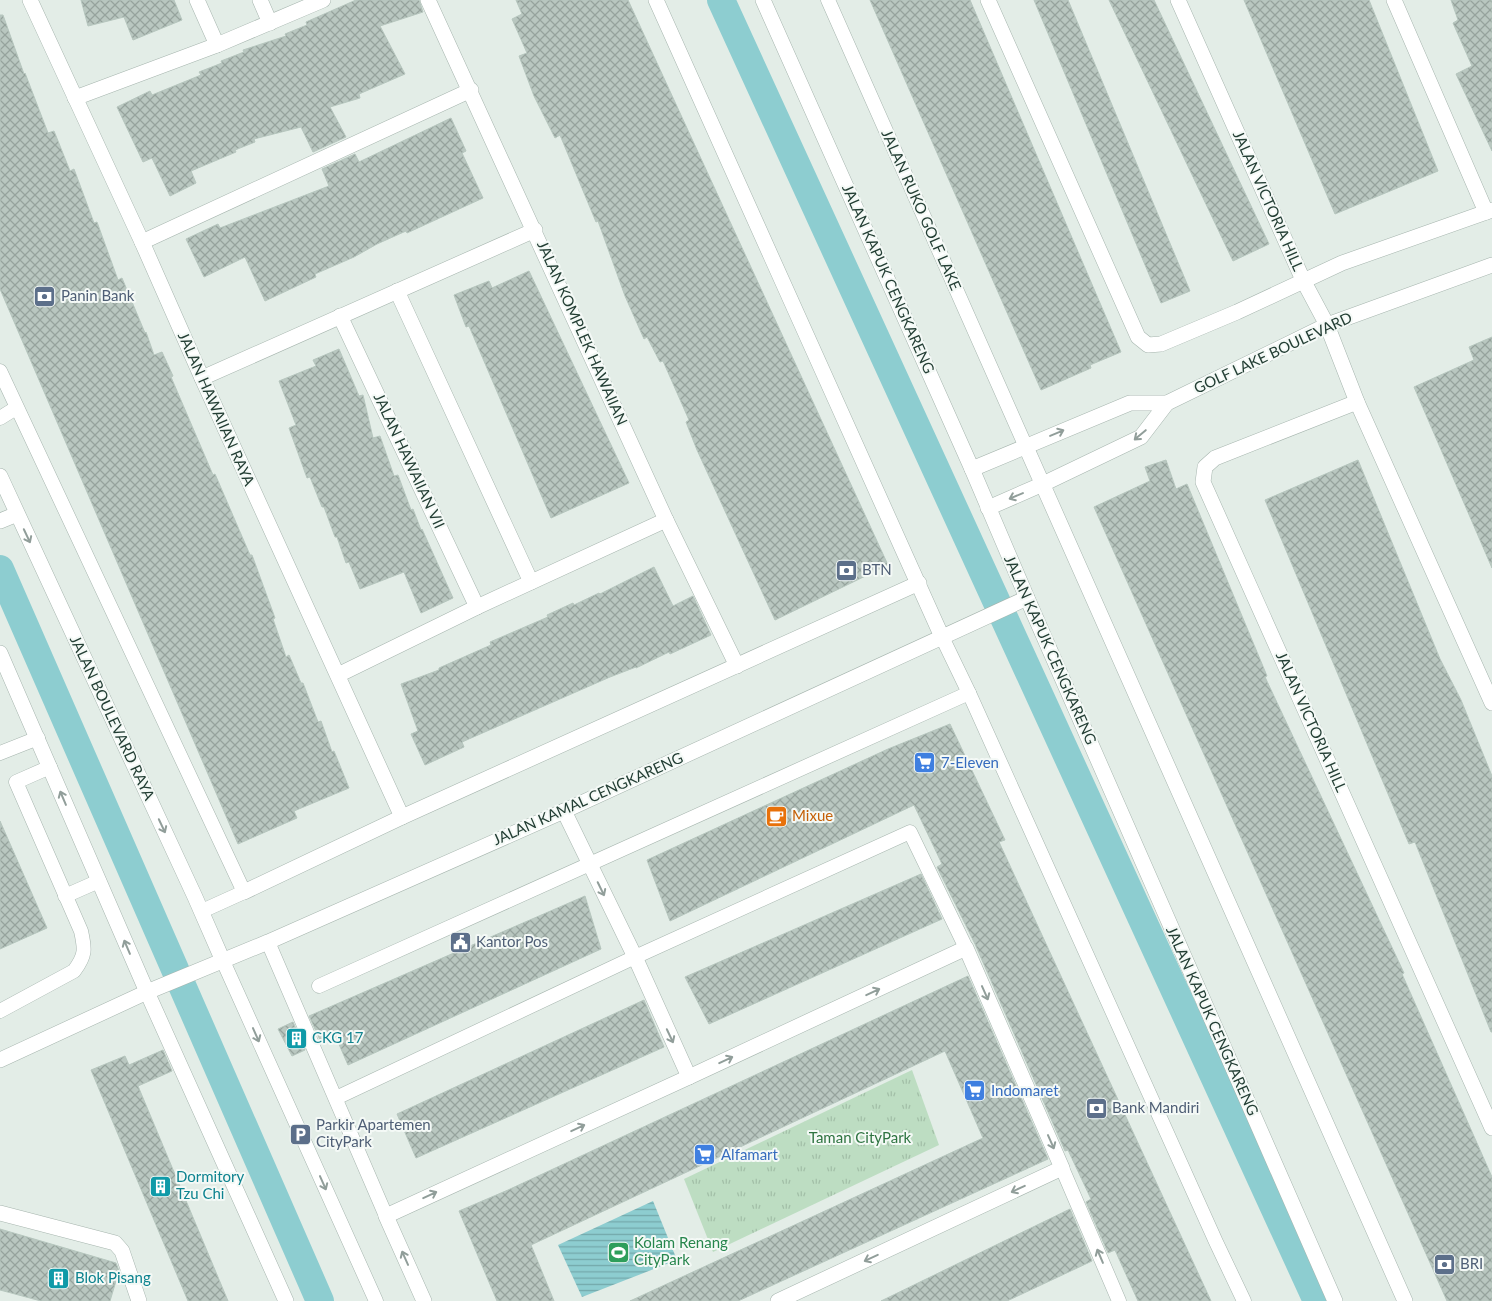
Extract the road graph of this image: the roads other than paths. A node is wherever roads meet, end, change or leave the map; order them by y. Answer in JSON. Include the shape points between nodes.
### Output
{"nodes":[{"id":1,"x":30,"y":0,"type":"edge"},
{"id":2,"x":197,"y":0,"type":"edge"},
{"id":3,"x":260,"y":0,"type":"edge"},
{"id":4,"x":323,"y":0,"type":"edge"},
{"id":5,"x":428,"y":0,"type":"edge"},
{"id":6,"x":656,"y":0,"type":"edge"},
{"id":7,"x":763,"y":0,"type":"edge"},
{"id":8,"x":828,"y":0,"type":"edge"},
{"id":9,"x":988,"y":0,"type":"edge"},
{"id":10,"x":1178,"y":0,"type":"edge"},
{"id":11,"x":1394,"y":0,"type":"edge"},
{"id":12,"x":270,"y":23,"type":"junction"},
{"id":13,"x":218,"y":45,"type":"junction"},
{"id":14,"x":471,"y":90,"type":"junction"},
{"id":15,"x":75,"y":98,"type":"junction"},
{"id":16,"x":1489,"y":211,"type":"edge"},
{"id":17,"x":535,"y":230,"type":"junction"},
{"id":18,"x":142,"y":242,"type":"junction"},
{"id":19,"x":1492,"y":265,"type":"edge"},
{"id":20,"x":1303,"y":280,"type":"junction"},
{"id":21,"x":397,"y":291,"type":"junction"},
{"id":22,"x":340,"y":316,"type":"junction"},
{"id":23,"x":1327,"y":325,"type":"junction"},
{"id":24,"x":0,"y":371,"type":"edge"},
{"id":25,"x":202,"y":378,"type":"junction"},
{"id":26,"x":1357,"y":402,"type":"junction"},
{"id":27,"x":1167,"y":403,"type":"junction"},
{"id":28,"x":16,"y":408,"type":"junction"},
{"id":29,"x":0,"y":418,"type":"edge"},
{"id":30,"x":1026,"y":446,"type":"junction"},
{"id":31,"x":972,"y":469,"type":"junction"},
{"id":32,"x":0,"y":476,"type":"edge"},
{"id":33,"x":1043,"y":484,"type":"junction"},
{"id":34,"x":988,"y":508,"type":"junction"},
{"id":35,"x":9,"y":517,"type":"edge"},
{"id":36,"x":666,"y":520,"type":"junction"},
{"id":37,"x":531,"y":582,"type":"junction"},
{"id":38,"x":919,"y":583,"type":"junction"},
{"id":39,"x":1022,"y":600,"type":"junction"},
{"id":40,"x":477,"y":607,"type":"junction"},
{"id":41,"x":942,"y":637,"type":"junction"},
{"id":42,"x":0,"y":653,"type":"edge"},
{"id":43,"x":737,"y":666,"type":"junction"},
{"id":44,"x":338,"y":675,"type":"junction"},
{"id":45,"x":970,"y":693,"type":"junction"},
{"id":46,"x":1492,"y":703,"type":"edge"},
{"id":47,"x":38,"y":738,"type":"junction"},
{"id":48,"x":1,"y":751,"type":"edge"},
{"id":49,"x":50,"y":767,"type":"junction"},
{"id":50,"x":564,"y":811,"type":"junction"},
{"id":51,"x":402,"y":818,"type":"junction"},
{"id":52,"x":590,"y":865,"type":"junction"},
{"id":53,"x":99,"y":881,"type":"junction"},
{"id":54,"x":244,"y":892,"type":"junction"},
{"id":55,"x":65,"y":896,"type":"junction"},
{"id":56,"x":202,"y":911,"type":"junction"},
{"id":57,"x":268,"y":942,"type":"junction"},
{"id":58,"x":966,"y":948,"type":"junction"},
{"id":59,"x":635,"y":957,"type":"junction"},
{"id":60,"x":223,"y":961,"type":"junction"},
{"id":61,"x":319,"y":986,"type":"dead end"},
{"id":62,"x":147,"y":992,"type":"junction"},
{"id":63,"x":0,"y":1010,"type":"edge"},
{"id":64,"x":0,"y":1060,"type":"edge"},
{"id":65,"x":690,"y":1077,"type":"junction"},
{"id":66,"x":336,"y":1098,"type":"junction"},
{"id":67,"x":1492,"y":1128,"type":"edge"},
{"id":68,"x":1062,"y":1168,"type":"junction"},
{"id":69,"x":0,"y":1213,"type":"edge"},
{"id":70,"x":386,"y":1216,"type":"junction"},
{"id":71,"x":136,"y":1298,"type":"edge"},
{"id":72,"x":794,"y":1298,"type":"edge"},
{"id":73,"x":286,"y":1301,"type":"edge"},
{"id":74,"x":376,"y":1301,"type":"edge"},
{"id":75,"x":424,"y":1301,"type":"edge"},
{"id":76,"x":778,"y":1301,"type":"edge"},
{"id":77,"x":1119,"y":1301,"type":"edge"},
{"id":78,"x":1244,"y":1301,"type":"edge"},
{"id":79,"x":1335,"y":1301,"type":"edge"},
{"id":80,"x":1405,"y":1301,"type":"edge"}],
"edges":[{"from":1,"to":15,"type":"street","name":"JALAN HAWAIIAN RAYA"},
{"from":2,"to":13,"type":"street"},
{"from":3,"to":12,"type":"street"},
{"from":4,"to":12,"type":"street"},
{"from":5,"to":14,"type":"street","name":"JALAN KOMPLEK HAWAIIAN"},
{"from":6,"to":38,"type":"street"},
{"from":7,"to":31,"type":"street","name":"JALAN KAPUK CENGKARENG"},
{"from":8,"to":30,"type":"lane","name":"JALAN RUKO GOLF LAKE"},
{"from":9,"to":20,"type":"street","via":[[1138,337],[1148,345],[1161,344]]},
{"from":10,"to":20,"type":"street","name":"JALAN VICTORIA HILL"},
{"from":11,"to":16,"type":"street"},
{"from":12,"to":13,"type":"street"},
{"from":13,"to":15,"type":"street"},
{"from":14,"to":17,"type":"street","name":"JALAN KOMPLEK HAWAIIAN"},
{"from":14,"to":18,"type":"street"},
{"from":15,"to":18,"type":"street","name":"JALAN HAWAIIAN RAYA"},
{"from":16,"to":20,"type":"street"},
{"from":17,"to":21,"type":"street"},
{"from":17,"to":36,"type":"street","name":"JALAN KOMPLEK HAWAIIAN"},
{"from":18,"to":25,"type":"street","name":"JALAN HAWAIIAN RAYA"},
{"from":19,"to":23,"type":"street","name":"GOLF LAKE BOULEVARD"},
{"from":20,"to":23,"type":"street","name":"JALAN VICTORIA HILL"},
{"from":21,"to":22,"type":"street"},
{"from":21,"to":37,"type":"street"},
{"from":22,"to":25,"type":"street"},
{"from":22,"to":40,"type":"street","name":"JALAN HAWAIIAN VII"},
{"from":23,"to":26,"type":"street","name":"JALAN VICTORIA HILL"},
{"from":23,"to":27,"type":"street","name":"GOLF LAKE BOULEVARD"},
{"from":24,"to":28,"type":"lane"},
{"from":25,"to":44,"type":"street","name":"JALAN HAWAIIAN RAYA"},
{"from":26,"to":46,"type":"street","name":"JALAN VICTORIA HILL"},
{"from":26,"to":67,"type":"street","name":"JALAN VICTORIA HILL","via":[[1215,458],[1205,467],[1202,482]]},
{"from":30,"to":27,"type":"street","name":"GOLF LAKE BOULEVARD","one_way":true,"via":[[1130,403]]},
{"from":27,"to":33,"type":"street","name":"GOLF LAKE BOULEVARD","one_way":true,"via":[[1141,436]]},
{"from":28,"to":29,"type":"lane"},
{"from":28,"to":54,"type":"lane"},
{"from":30,"to":31,"type":"street","name":"GOLF LAKE BOULEVARD"},
{"from":30,"to":33,"type":"street"},
{"from":31,"to":34,"type":"street","name":"JALAN KAPUK CENGKARENG"},
{"from":32,"to":35,"type":"street","name":"JALAN BOULEVARD RAYA"},
{"from":33,"to":34,"type":"street","name":"GOLF LAKE BOULEVARD","one_way":true},
{"from":33,"to":80,"type":"street"},
{"from":34,"to":39,"type":"street","name":"JALAN KAPUK CENGKARENG"},
{"from":35,"to":56,"type":"street","name":"JALAN BOULEVARD RAYA","one_way":true},
{"from":36,"to":37,"type":"street"},
{"from":36,"to":43,"type":"street","name":"JALAN KOMPLEK HAWAIIAN"},
{"from":37,"to":40,"type":"street"},
{"from":38,"to":41,"type":"street"},
{"from":38,"to":43,"type":"street"},
{"from":39,"to":41,"type":"street","name":"JALAN KAMAL CENGKARENG"},
{"from":39,"to":79,"type":"street","name":"JALAN KAPUK CENGKARENG"},
{"from":40,"to":44,"type":"street"},
{"from":41,"to":45,"type":"lane"},
{"from":41,"to":50,"type":"street","name":"JALAN KAMAL CENGKARENG"},
{"from":42,"to":47,"type":"street"},
{"from":43,"to":51,"type":"street"},
{"from":44,"to":51,"type":"street","name":"JALAN HAWAIIAN RAYA"},
{"from":45,"to":52,"type":"lane"},
{"from":45,"to":78,"type":"lane"},
{"from":47,"to":48,"type":"lane"},
{"from":47,"to":49,"type":"street"},
{"from":53,"to":49,"type":"street","one_way":true},
{"from":49,"to":55,"type":"lane","via":[[16,782]]},
{"from":50,"to":52,"type":"street"},
{"from":50,"to":57,"type":"street","name":"JALAN KAMAL CENGKARENG"},
{"from":51,"to":54,"type":"street"},
{"from":52,"to":59,"type":"street","one_way":true},
{"from":52,"to":61,"type":"lane"},
{"from":53,"to":55,"type":"lane"},
{"from":62,"to":53,"type":"street","one_way":true},
{"from":54,"to":56,"type":"lane"},
{"from":55,"to":63,"type":"lane","via":[[80,931],[84,952],[82,961],[74,971]]},
{"from":56,"to":60,"type":"street","name":"JALAN BOULEVARD RAYA"},
{"from":57,"to":60,"type":"street","name":"JALAN KAMAL CENGKARENG"},
{"from":57,"to":66,"type":"lane"},
{"from":58,"to":59,"type":"lane","via":[[910,832]]},
{"from":65,"to":58,"type":"street","one_way":true},
{"from":58,"to":68,"type":"street","one_way":true},
{"from":59,"to":65,"type":"street","one_way":true},
{"from":59,"to":66,"type":"lane"},
{"from":60,"to":62,"type":"street","name":"JALAN KAMAL CENGKARENG"},
{"from":60,"to":74,"type":"lane","one_way":true},
{"from":62,"to":64,"type":"street","name":"JALAN KAMAL CENGKARENG"},
{"from":62,"to":73,"type":"street"},
{"from":70,"to":65,"type":"street","one_way":true},
{"from":66,"to":70,"type":"lane"},
{"from":68,"to":72,"type":"street","one_way":true},
{"from":77,"to":68,"type":"lane","one_way":true},
{"from":69,"to":71,"type":"street","via":[[116,1243],[122,1251]]},
{"from":75,"to":70,"type":"street","one_way":true},
{"from":72,"to":76,"type":"street"}]}
